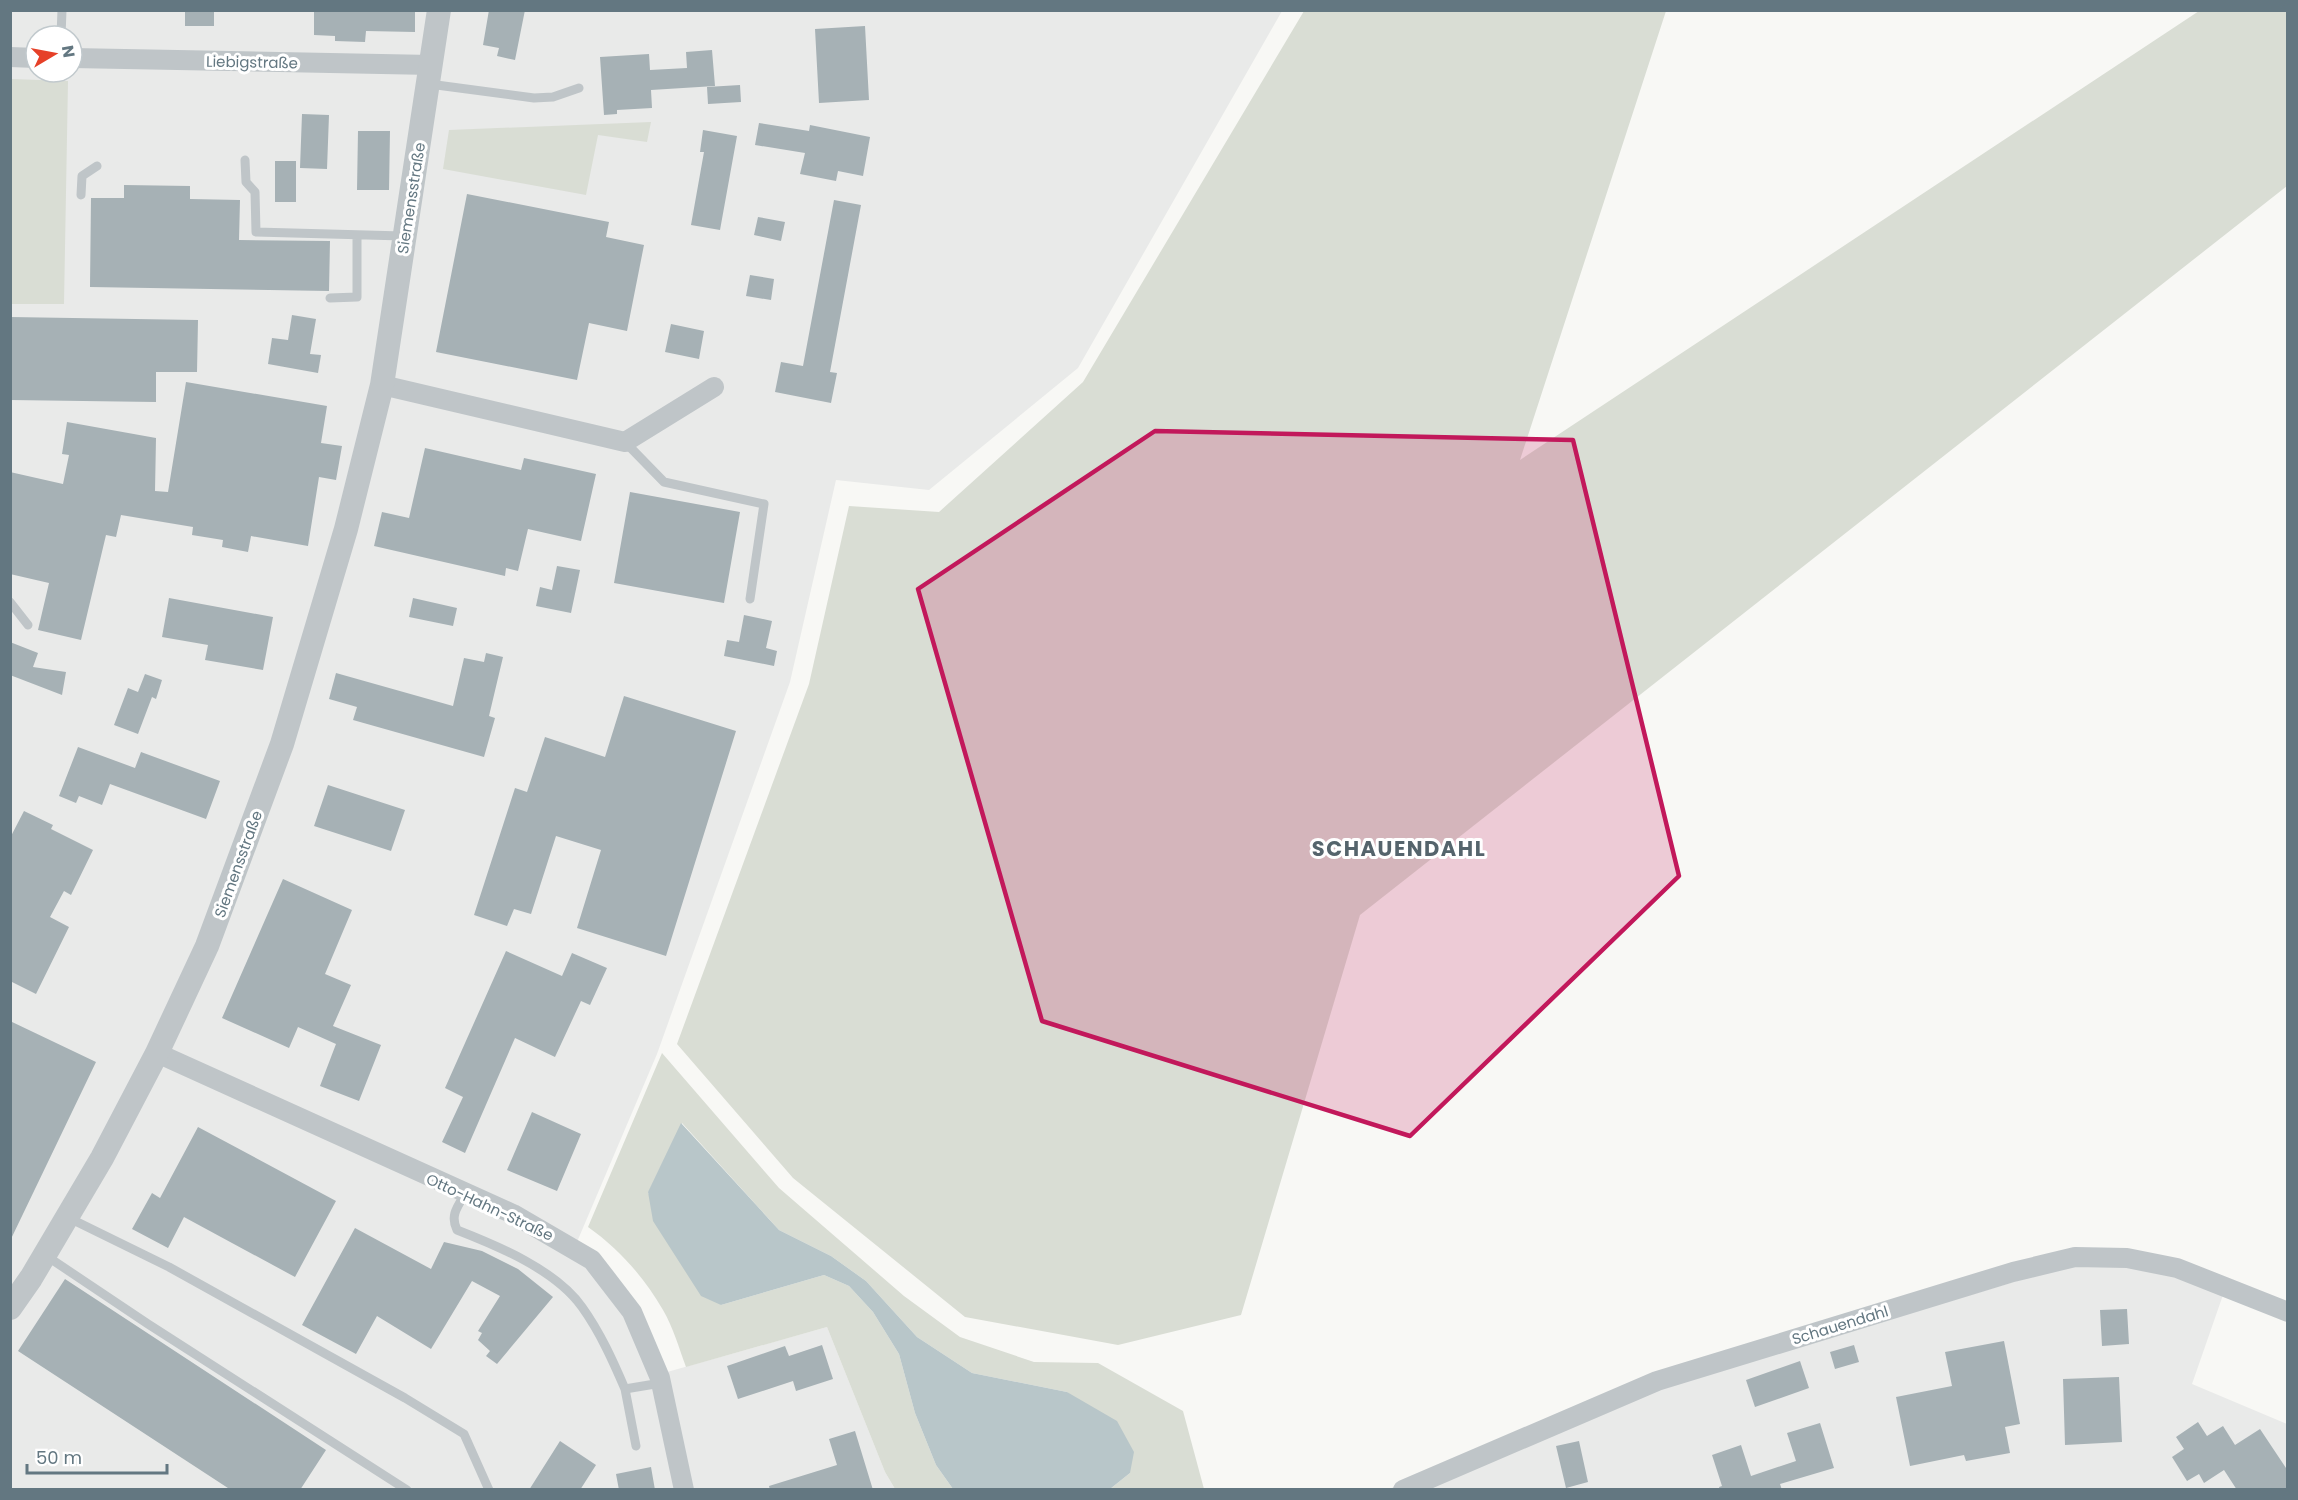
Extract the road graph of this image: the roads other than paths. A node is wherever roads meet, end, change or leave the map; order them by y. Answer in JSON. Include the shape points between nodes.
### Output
{"nodes":[{"id":1,"x":439,"y":10,"type":"edge"},
{"id":2,"x":84,"y":59,"type":"edge"},
{"id":3,"x":431,"y":75,"type":"junction"},
{"id":4,"x":579,"y":88,"type":"dead end"},
{"id":5,"x":245,"y":160,"type":"dead end"},
{"id":6,"x":97,"y":166,"type":"dead end"},
{"id":7,"x":81,"y":195,"type":"dead end"},
{"id":8,"x":357,"y":235,"type":"junction"},
{"id":9,"x":405,"y":236,"type":"junction"},
{"id":10,"x":330,"y":298,"type":"dead end"},
{"id":11,"x":382,"y":385,"type":"junction"},
{"id":12,"x":714,"y":387,"type":"dead end"},
{"id":13,"x":625,"y":442,"type":"junction"},
{"id":14,"x":750,"y":598,"type":"dead end"},
{"id":15,"x":10,"y":602,"type":"edge"},
{"id":16,"x":28,"y":625,"type":"dead end"},
{"id":17,"x":157,"y":1053,"type":"junction"},
{"id":18,"x":465,"y":1194,"type":"junction"},
{"id":19,"x":67,"y":1217,"type":"junction"},
{"id":20,"x":45,"y":1255,"type":"junction"},
{"id":21,"x":10,"y":1308,"type":"edge"},
{"id":22,"x":2288,"y":1312,"type":"edge"},
{"id":23,"x":662,"y":1383,"type":"junction"},
{"id":24,"x":625,"y":1389,"type":"junction"},
{"id":25,"x":636,"y":1446,"type":"dead end"},
{"id":26,"x":407,"y":1490,"type":"edge"},
{"id":27,"x":489,"y":1490,"type":"edge"},
{"id":28,"x":684,"y":1490,"type":"edge"},
{"id":29,"x":1403,"y":1490,"type":"edge"}],
"edges":[{"from":1,"to":3,"type":"street","name":"Siemensstraße"},
{"from":2,"to":3,"type":"street","name":"Liebigstraße"},
{"from":3,"to":4,"type":"lane","via":[[534,98]]},
{"from":3,"to":9,"type":"street","name":"Siemensstraße"},
{"from":5,"to":8,"type":"lane","via":[[246,182],[255,192],[256,232]]},
{"from":6,"to":7,"type":"lane","via":[[82,176]]},
{"from":8,"to":9,"type":"lane"},
{"from":8,"to":10,"type":"lane","via":[[357,297]]},
{"from":9,"to":11,"type":"street","name":"Siemensstraße"},
{"from":11,"to":13,"type":"street"},
{"from":11,"to":17,"type":"street","name":"Siemensstraße","via":[[346,529],[282,744],[207,946]]},
{"from":12,"to":13,"type":"street"},
{"from":13,"to":14,"type":"lane","via":[[664,482],[764,504]]},
{"from":15,"to":16,"type":"lane"},
{"from":17,"to":18,"type":"street","name":"Otto-Hahn-Straße"},
{"from":17,"to":19,"type":"street","name":"Siemensstraße"},
{"from":18,"to":23,"type":"street","name":"Otto-Hahn-Straße","via":[[513,1214],[592,1260],[632,1312]]},
{"from":18,"to":24,"type":"lane","via":[[455,1210],[453,1222],[457,1230],[511,1252],[552,1278],[581,1306],[611,1355]]},
{"from":19,"to":20,"type":"street","name":"Siemensstraße"},
{"from":19,"to":27,"type":"lane","via":[[169,1267],[464,1434]]},
{"from":20,"to":21,"type":"street","name":"Siemensstraße"},
{"from":20,"to":26,"type":"lane"},
{"from":22,"to":29,"type":"street","name":"Schauendahl","via":[[2177,1268],[2127,1258],[2075,1257],[2013,1272],[1657,1381]]},
{"from":23,"to":24,"type":"lane"},
{"from":23,"to":28,"type":"street","name":"Otto-Hahn-Straße"},
{"from":24,"to":25,"type":"lane"}]}
